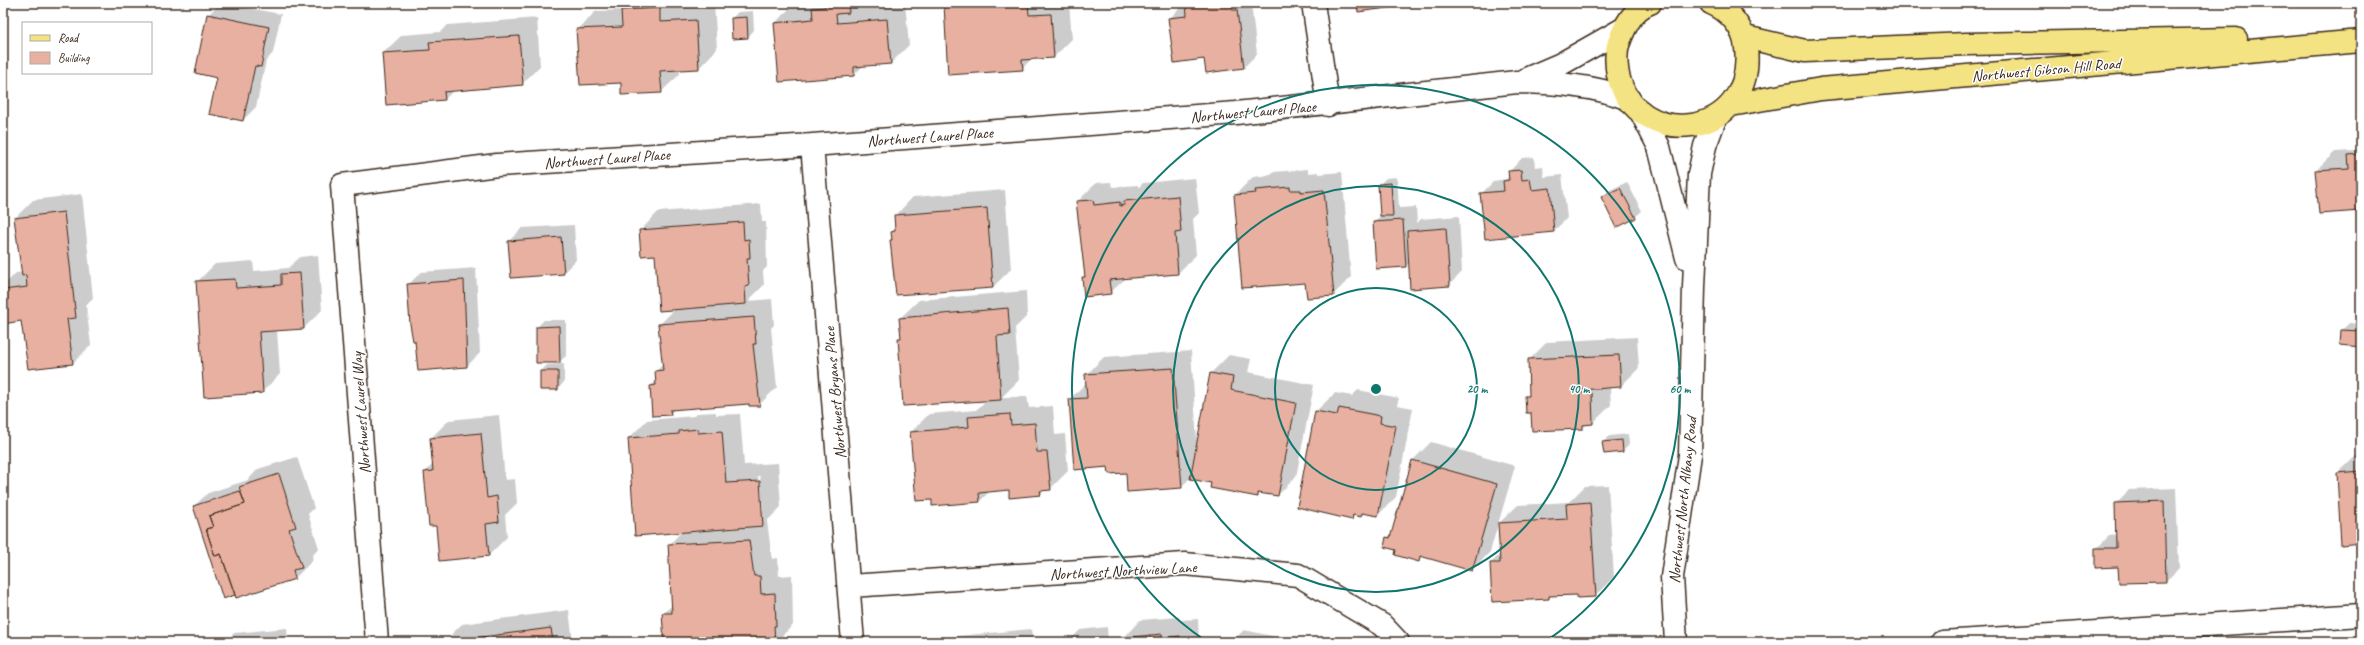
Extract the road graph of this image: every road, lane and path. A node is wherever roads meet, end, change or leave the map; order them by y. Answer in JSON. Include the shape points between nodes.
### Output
{"nodes":[{"id":1,"x":1313,"y":3,"type":"edge"},
{"id":2,"x":1716,"y":4,"type":"edge"},
{"id":3,"x":1636,"y":12,"type":"edge"},
{"id":4,"x":1745,"y":37,"type":"junction"},
{"id":5,"x":2361,"y":37,"type":"edge"},
{"id":6,"x":2361,"y":41,"type":"edge"},
{"id":7,"x":1517,"y":82,"type":"junction"},
{"id":8,"x":1328,"y":105,"type":"junction"},
{"id":9,"x":1731,"y":105,"type":"junction"},
{"id":10,"x":1635,"y":106,"type":"junction"},
{"id":11,"x":1715,"y":119,"type":"junction"},
{"id":12,"x":812,"y":145,"type":"junction"},
{"id":13,"x":342,"y":185,"type":"joint"},
{"id":14,"x":1694,"y":287,"type":"junction"},
{"id":15,"x":850,"y":586,"type":"junction"},
{"id":16,"x":2361,"y":615,"type":"edge"},
{"id":17,"x":377,"y":642,"type":"edge"},
{"id":18,"x":853,"y":642,"type":"edge"},
{"id":19,"x":1398,"y":642,"type":"edge"},
{"id":20,"x":1676,"y":642,"type":"edge"},
{"id":21,"x":1942,"y":642,"type":"edge"}],
"edges":[{"from":1,"to":8,"type":"street"},
{"from":2,"to":4,"type":"main road","via":[[1734,18]]},
{"from":3,"to":7,"type":"street","name":"Northwest Laurel Place","via":[[1561,64]]},
{"from":3,"to":10,"type":"main road","via":[[1617,48],[1616,65],[1620,83]]},
{"from":4,"to":5,"type":"main road","name":"Northwest Gibson Hill Road","via":[[1776,46],[1805,50],[1974,44]]},
{"from":4,"to":9,"type":"main road","via":[[1748,62],[1744,84]]},
{"from":6,"to":9,"type":"main road","name":"Northwest Gibson Hill Road","via":[[1821,89]]},
{"from":7,"to":8,"type":"street","name":"Northwest Laurel Place"},
{"from":7,"to":10,"type":"street","name":"Northwest Laurel Place","via":[[1552,83],[1600,90]]},
{"from":8,"to":12,"type":"street","name":"Northwest Laurel Place"},
{"from":9,"to":11,"type":"main road"},
{"from":10,"to":11,"type":"main road","via":[[1656,121],[1670,124],[1691,126]]},
{"from":10,"to":14,"type":"street","name":"Northwest North Albany Road","via":[[1662,154]]},
{"from":11,"to":14,"type":"street","name":"Northwest North Albany Road","via":[[1699,174]]},
{"from":12,"to":13,"type":"street","name":"Northwest Laurel Place","via":[[497,165]]},
{"from":12,"to":15,"type":"street","name":"Northwest Bryans Place"},
{"from":13,"to":17,"type":"street","name":"Northwest Laurel Way"},
{"from":14,"to":20,"type":"street","name":"Northwest North Albany Road","via":[[1690,455],[1672,577]]},
{"from":15,"to":18,"type":"street","name":"Northwest Bryans Place"},
{"from":15,"to":19,"type":"street","name":"Northwest Northview Lane","via":[[1185,564],[1298,574],[1382,625]]},
{"from":16,"to":21,"type":"street"}]}
